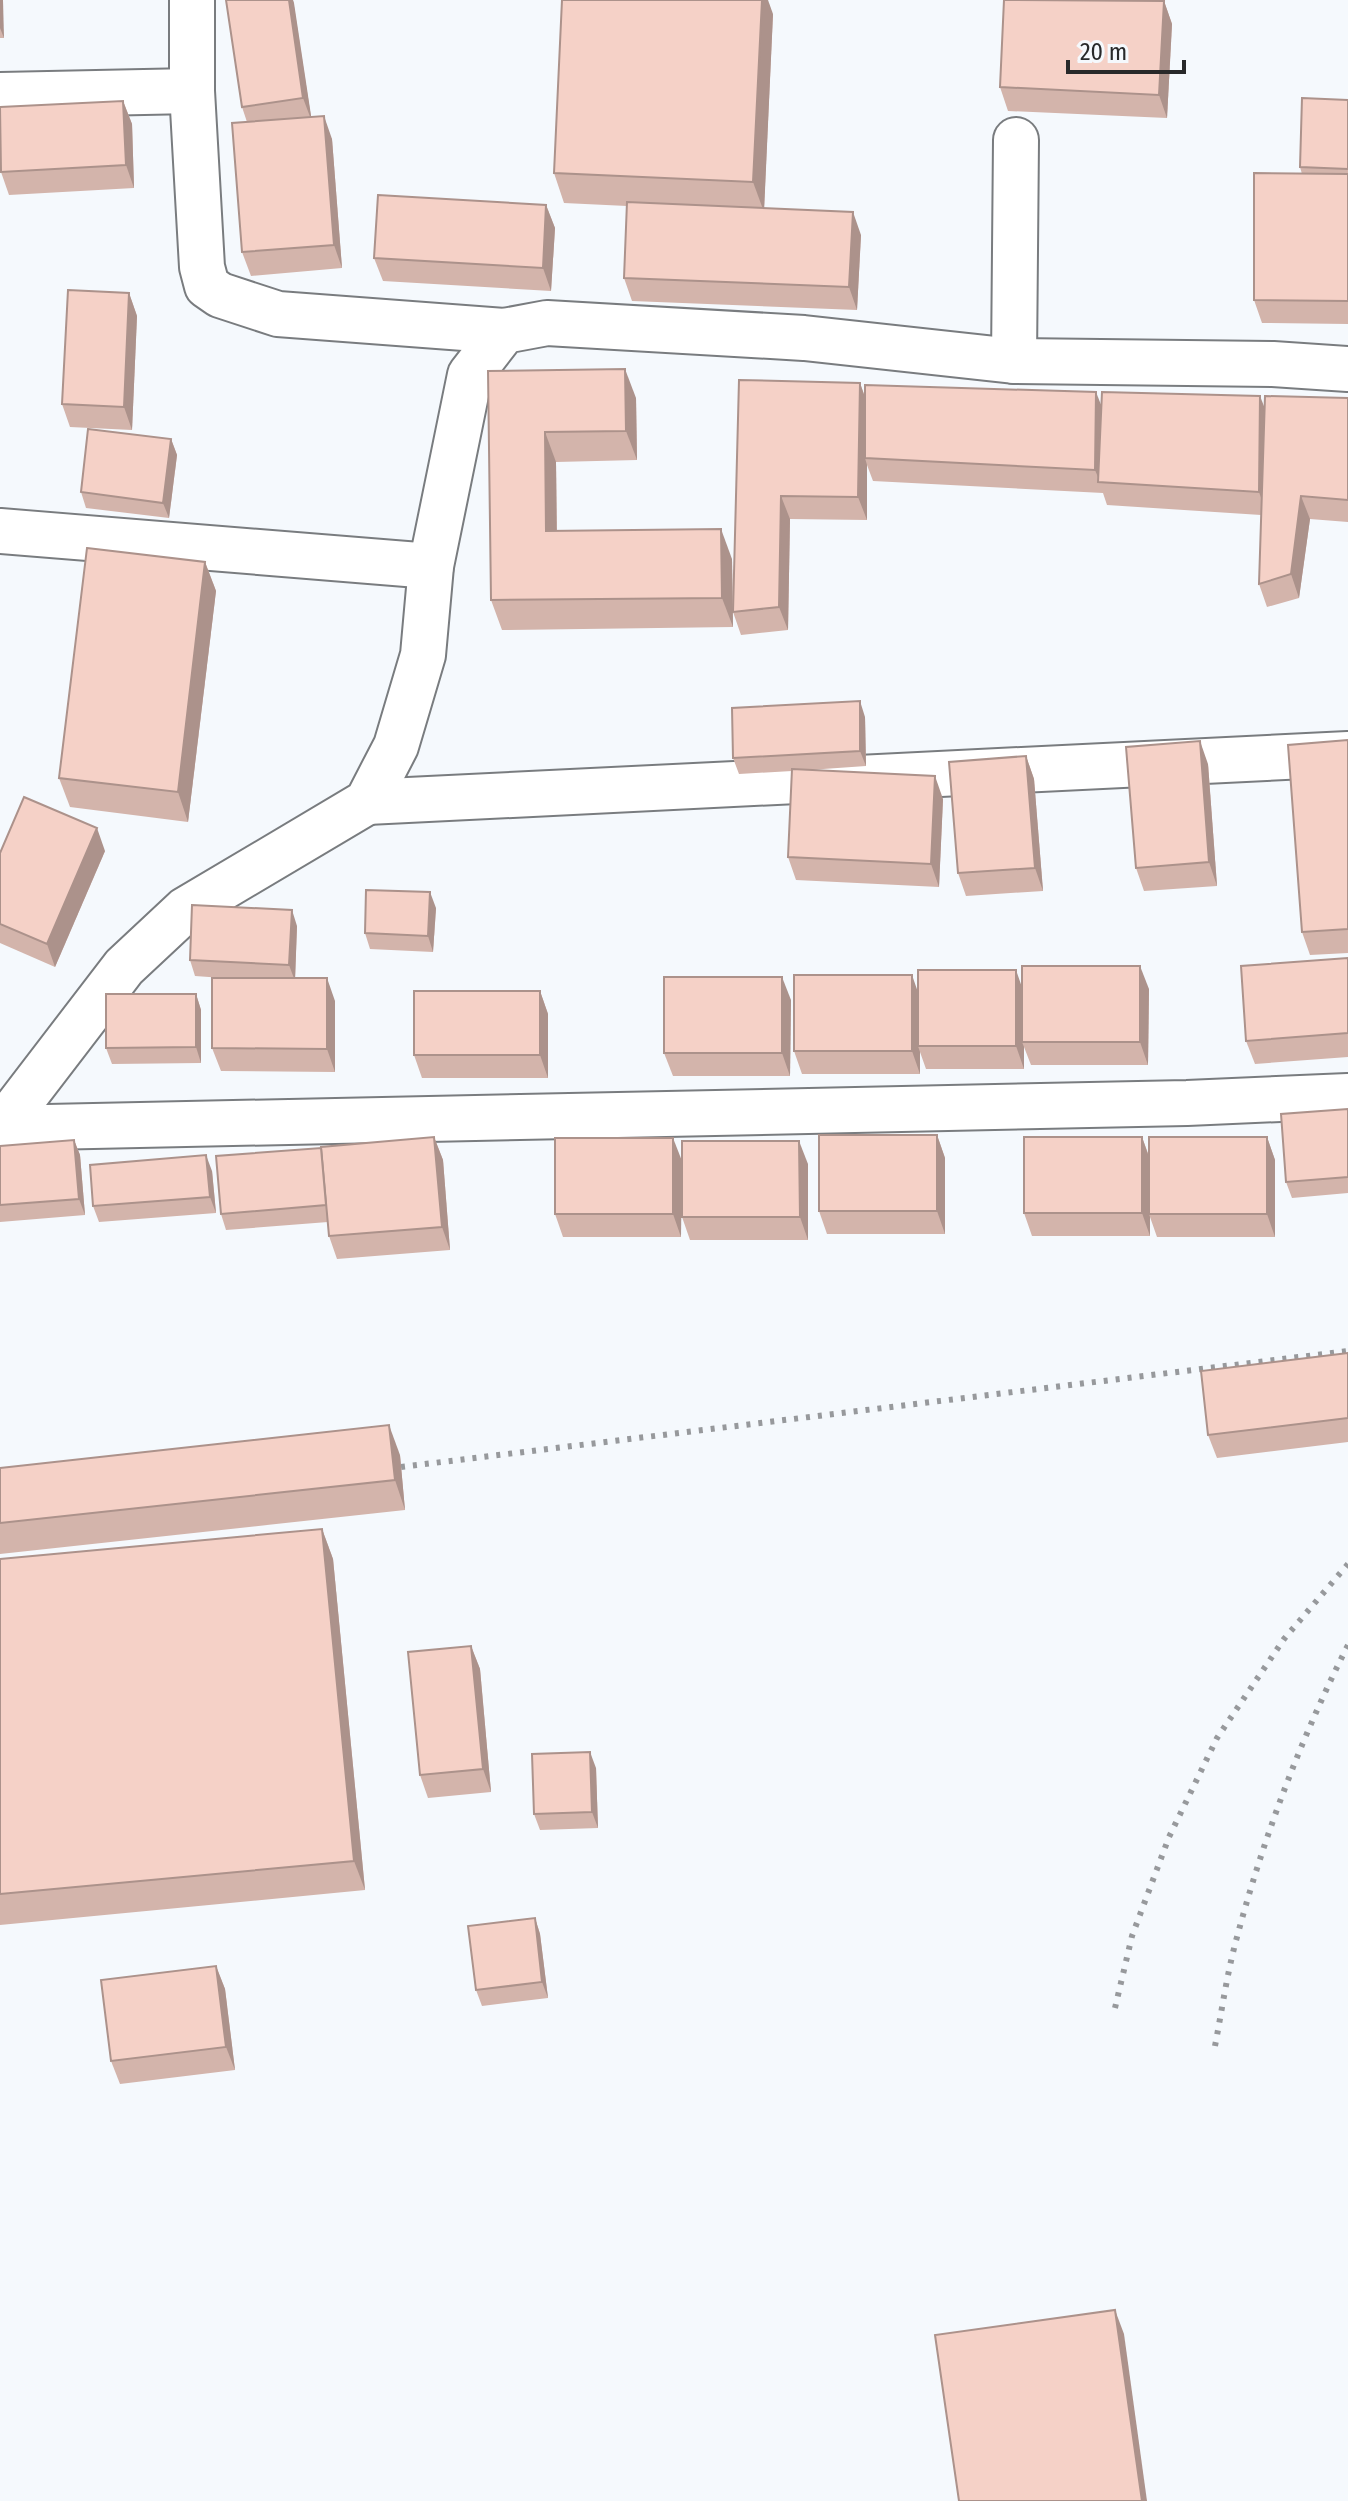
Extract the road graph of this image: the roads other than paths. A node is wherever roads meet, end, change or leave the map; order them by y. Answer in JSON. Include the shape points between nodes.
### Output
{"nodes":[{"id":1,"x":192,"y":0,"type":"edge"},
{"id":2,"x":192,"y":91,"type":"junction"},
{"id":3,"x":0,"y":95,"type":"edge"},
{"id":4,"x":1016,"y":140,"type":"dead end"},
{"id":5,"x":504,"y":331,"type":"junction"},
{"id":6,"x":1014,"y":361,"type":"junction"},
{"id":7,"x":1348,"y":369,"type":"edge"},
{"id":8,"x":0,"y":531,"type":"edge"},
{"id":9,"x":431,"y":566,"type":"junction"},
{"id":10,"x":1348,"y":754,"type":"edge"},
{"id":11,"x":367,"y":802,"type":"junction"},
{"id":12,"x":1348,"y":1096,"type":"edge"},
{"id":13,"x":0,"y":1128,"type":"edge"}],
"edges":[{"from":1,"to":2,"type":"street"},
{"from":2,"to":3,"type":"street"},
{"from":2,"to":5,"type":"street","via":[[207,286],[278,314]]},
{"from":4,"to":6,"type":"street"},
{"from":5,"to":6,"type":"street","via":[[547,323],[804,338]]},
{"from":5,"to":9,"type":"street","via":[[470,375]]},
{"from":6,"to":7,"type":"street"},
{"from":8,"to":9,"type":"street"},
{"from":9,"to":11,"type":"street","via":[[423,655],[396,746]]},
{"from":10,"to":11,"type":"street"},
{"from":11,"to":13,"type":"street","via":[[185,910],[124,967]]},
{"from":12,"to":13,"type":"street"}]}
